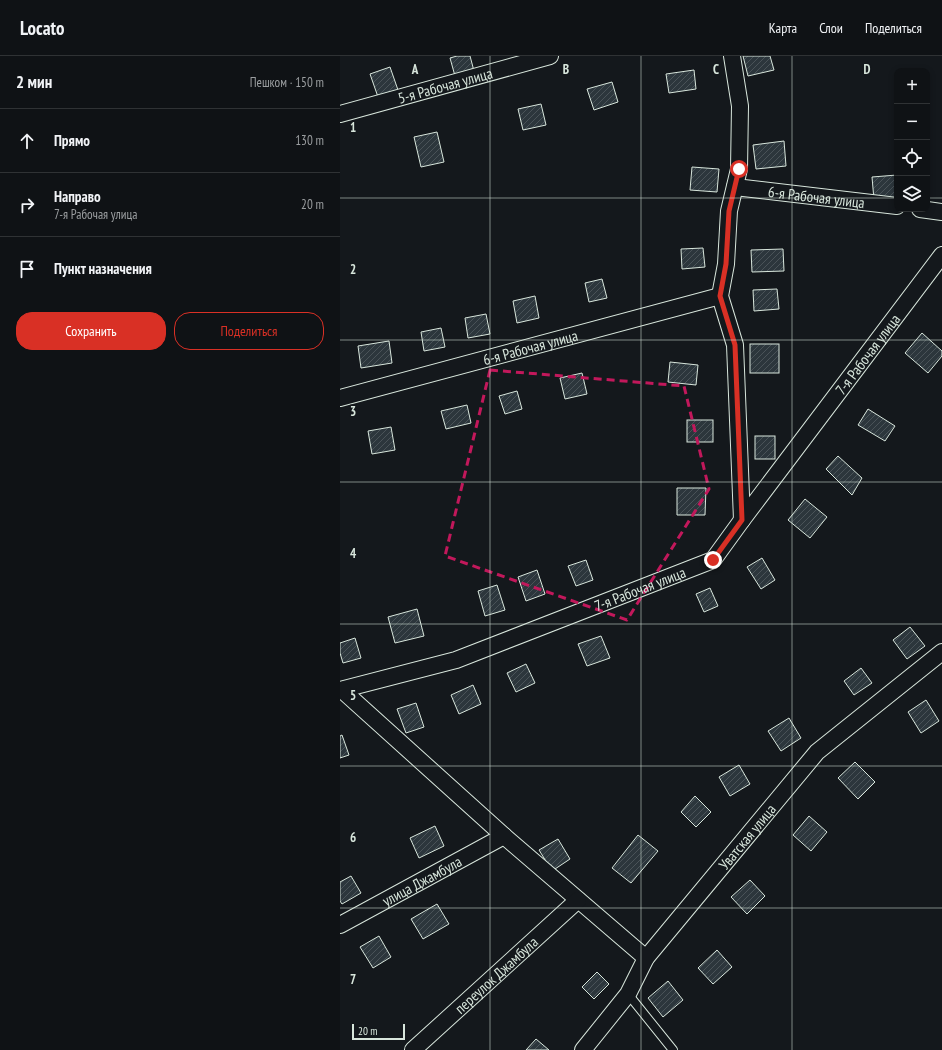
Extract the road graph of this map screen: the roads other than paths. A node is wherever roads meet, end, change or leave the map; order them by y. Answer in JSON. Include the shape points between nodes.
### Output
{"nodes":[{"id":1,"x":550,"y":56,"type":"edge"},
{"id":2,"x":732,"y":56,"type":"edge"},
{"id":3,"x":340,"y":114,"type":"edge"},
{"id":4,"x":735,"y":187,"type":"junction"},
{"id":5,"x":894,"y":206,"type":"edge"},
{"id":6,"x":930,"y":210,"type":"edge"},
{"id":7,"x":942,"y":212,"type":"edge"},
{"id":8,"x":942,"y":255,"type":"edge"},
{"id":9,"x":720,"y":296,"type":"junction"},
{"id":10,"x":340,"y":398,"type":"edge"},
{"id":11,"x":742,"y":520,"type":"junction"},
{"id":12,"x":942,"y":652,"type":"edge"},
{"id":13,"x":341,"y":690,"type":"edge"},
{"id":14,"x":504,"y":836,"type":"junction"},
{"id":15,"x":578,"y":900,"type":"junction"},
{"id":16,"x":340,"y":925,"type":"edge"},
{"id":17,"x":646,"y":958,"type":"junction"},
{"id":18,"x":628,"y":994,"type":"junction"},
{"id":19,"x":414,"y":1050,"type":"edge"},
{"id":20,"x":583,"y":1050,"type":"edge"},
{"id":21,"x":673,"y":1050,"type":"edge"}],
"edges":[{"from":1,"to":3,"type":"street","name":"5-я Рабочая улица"},
{"from":2,"to":4,"type":"street","via":[[740,106],[739,169]]},
{"from":4,"to":5,"type":"street","name":"6-я Рабочая улица"},
{"from":4,"to":9,"type":"street","via":[[729,211],[726,264]]},
{"from":6,"to":7,"type":"street"},
{"from":8,"to":11,"type":"street","name":"7-я Рабочая улица"},
{"from":9,"to":10,"type":"street","name":"6-я Рабочая улица"},
{"from":9,"to":11,"type":"street","via":[[735,345]]},
{"from":11,"to":13,"type":"street","name":"7-я Рабочая улица","via":[[713,560],[456,660]]},
{"from":12,"to":17,"type":"street","name":"Уватская улица","via":[[817,752]]},
{"from":13,"to":14,"type":"street"},
{"from":14,"to":15,"type":"street"},
{"from":14,"to":16,"type":"street","name":"улица Джамбула"},
{"from":15,"to":17,"type":"street"},
{"from":15,"to":19,"type":"street","name":"переулок Джамбула"},
{"from":17,"to":18,"type":"street","name":"Уватская улица"},
{"from":18,"to":20,"type":"street","name":"Уватская улица"},
{"from":18,"to":21,"type":"lane"}]}
